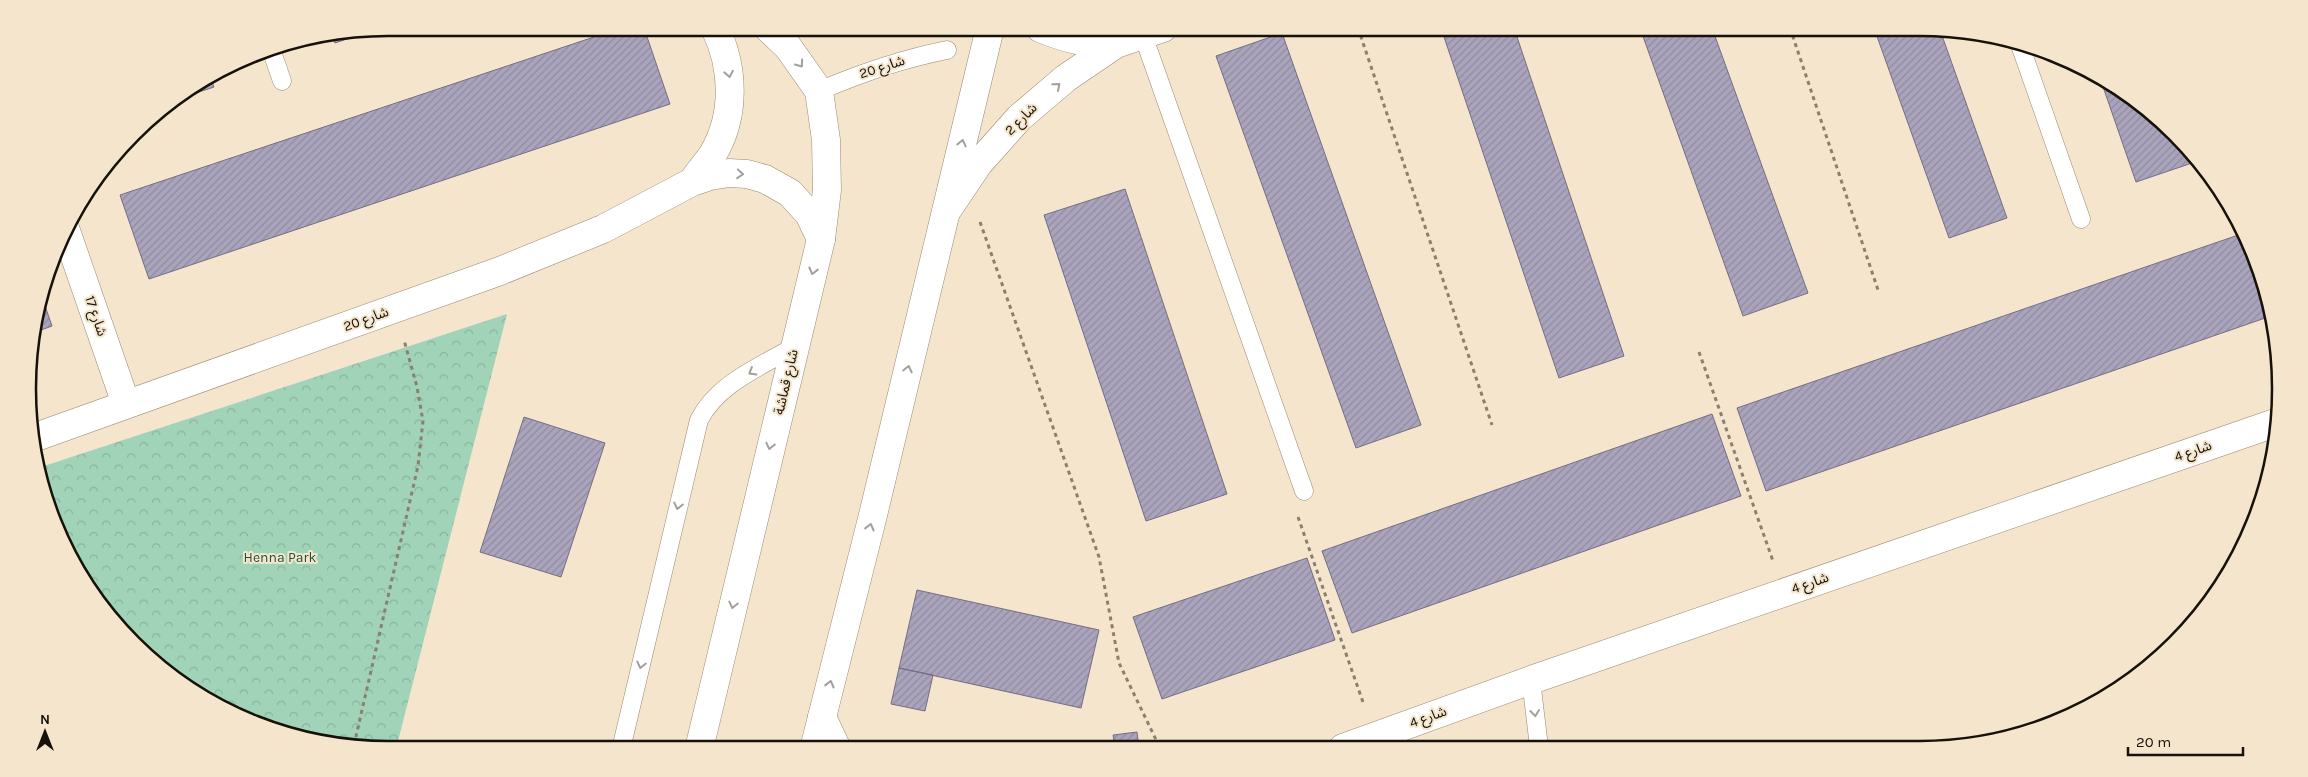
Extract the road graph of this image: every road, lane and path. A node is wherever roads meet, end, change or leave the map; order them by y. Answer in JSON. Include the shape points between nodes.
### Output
{"nodes":[{"id":1,"x":719,"y":36,"type":"edge"},
{"id":2,"x":776,"y":36,"type":"edge"},
{"id":3,"x":988,"y":36,"type":"edge"},
{"id":4,"x":1059,"y":36,"type":"edge"},
{"id":5,"x":1139,"y":36,"type":"edge"},
{"id":6,"x":1155,"y":36,"type":"edge"},
{"id":7,"x":1361,"y":36,"type":"edge"},
{"id":8,"x":1793,"y":36,"type":"edge"},
{"id":9,"x":1116,"y":44,"type":"junction"},
{"id":10,"x":947,"y":50,"type":"dead end"},
{"id":11,"x":2022,"y":52,"type":"edge"},
{"id":12,"x":273,"y":56,"type":"edge"},
{"id":13,"x":282,"y":81,"type":"dead end"},
{"id":14,"x":819,"y":91,"type":"junction"},
{"id":15,"x":692,"y":182,"type":"junction"},
{"id":16,"x":966,"y":182,"type":"junction"},
{"id":17,"x":945,"y":214,"type":"junction"},
{"id":18,"x":2082,"y":219,"type":"dead end"},
{"id":19,"x":821,"y":239,"type":"junction"},
{"id":20,"x":69,"y":241,"type":"edge"},
{"id":21,"x":1878,"y":290,"type":"dead end"},
{"id":22,"x":395,"y":309,"type":"junction"},
{"id":23,"x":794,"y":347,"type":"junction"},
{"id":24,"x":1699,"y":352,"type":"dead end"},
{"id":25,"x":126,"y":404,"type":"junction"},
{"id":26,"x":1492,"y":425,"type":"dead end"},
{"id":27,"x":2270,"y":425,"type":"edge"},
{"id":28,"x":39,"y":435,"type":"edge"},
{"id":29,"x":1304,"y":491,"type":"dead end"},
{"id":30,"x":1297,"y":514,"type":"dead end"},
{"id":31,"x":1784,"y":592,"type":"junction"},
{"id":32,"x":1531,"y":680,"type":"junction"},
{"id":33,"x":822,"y":717,"type":"junction"},
{"id":34,"x":1375,"y":736,"type":"junction"},
{"id":35,"x":355,"y":739,"type":"edge"},
{"id":36,"x":623,"y":741,"type":"edge"},
{"id":37,"x":701,"y":741,"type":"edge"},
{"id":38,"x":816,"y":741,"type":"edge"},
{"id":39,"x":833,"y":741,"type":"edge"},
{"id":40,"x":1157,"y":741,"type":"edge"},
{"id":41,"x":1362,"y":741,"type":"edge"},
{"id":42,"x":1538,"y":741,"type":"edge"}],
"edges":[{"from":1,"to":15,"type":"street","name":"شارع 20","one_way":true,"via":[[725,47],[731,83],[727,119],[714,152]]},
{"from":2,"to":14,"type":"street","name":"شارع قماشة","one_way":true},
{"from":17,"to":3,"type":"street","one_way":true},
{"from":4,"to":9,"type":"street","name":"شارع 2","via":[[1090,44]]},
{"from":5,"to":9,"type":"street","name":"شارع 2"},
{"from":6,"to":29,"type":"lane"},
{"from":7,"to":26,"type":"path"},
{"from":8,"to":21,"type":"path"},
{"from":16,"to":9,"type":"street","name":"شارع 2","one_way":true,"via":[[1019,118],[1066,78]]},
{"from":10,"to":14,"type":"lane","name":"شارع 20","via":[[903,59]]},
{"from":11,"to":18,"type":"lane"},
{"from":12,"to":13,"type":"lane"},
{"from":14,"to":19,"type":"street","name":"شارع قماشة","via":[[827,165]]},
{"from":15,"to":19,"type":"street","name":"شارع 20","one_way":true,"via":[[729,173],[765,179],[790,193],[809,214]]},
{"from":15,"to":22,"type":"street","name":"شارع 20","via":[[603,229]]},
{"from":16,"to":17,"type":"street","name":"شارع 2"},
{"from":16,"to":40,"type":"path","via":[[1099,557],[1119,662]]},
{"from":33,"to":17,"type":"street","one_way":true},
{"from":19,"to":23,"type":"street","name":"شارع قماشة","one_way":true},
{"from":20,"to":25,"type":"street","name":"شارع 17"},
{"from":22,"to":25,"type":"street","name":"شارع 20"},
{"from":22,"to":35,"type":"path","via":[[417,387],[423,422],[418,466]]},
{"from":23,"to":36,"type":"lane","one_way":true,"via":[[718,394],[699,420]]},
{"from":23,"to":37,"type":"street","name":"شارع قماشة","one_way":true},
{"from":24,"to":31,"type":"path"},
{"from":25,"to":28,"type":"street","name":"شارع 20"},
{"from":27,"to":31,"type":"street","name":"شارع 4"},
{"from":30,"to":34,"type":"path"},
{"from":31,"to":32,"type":"street","name":"شارع 4"},
{"from":32,"to":34,"type":"street","name":"شارع 4"},
{"from":32,"to":42,"type":"lane","one_way":true},
{"from":33,"to":38,"type":"street"},
{"from":33,"to":39,"type":"street"},
{"from":34,"to":41,"type":"street","name":"شارع 4"}]}
